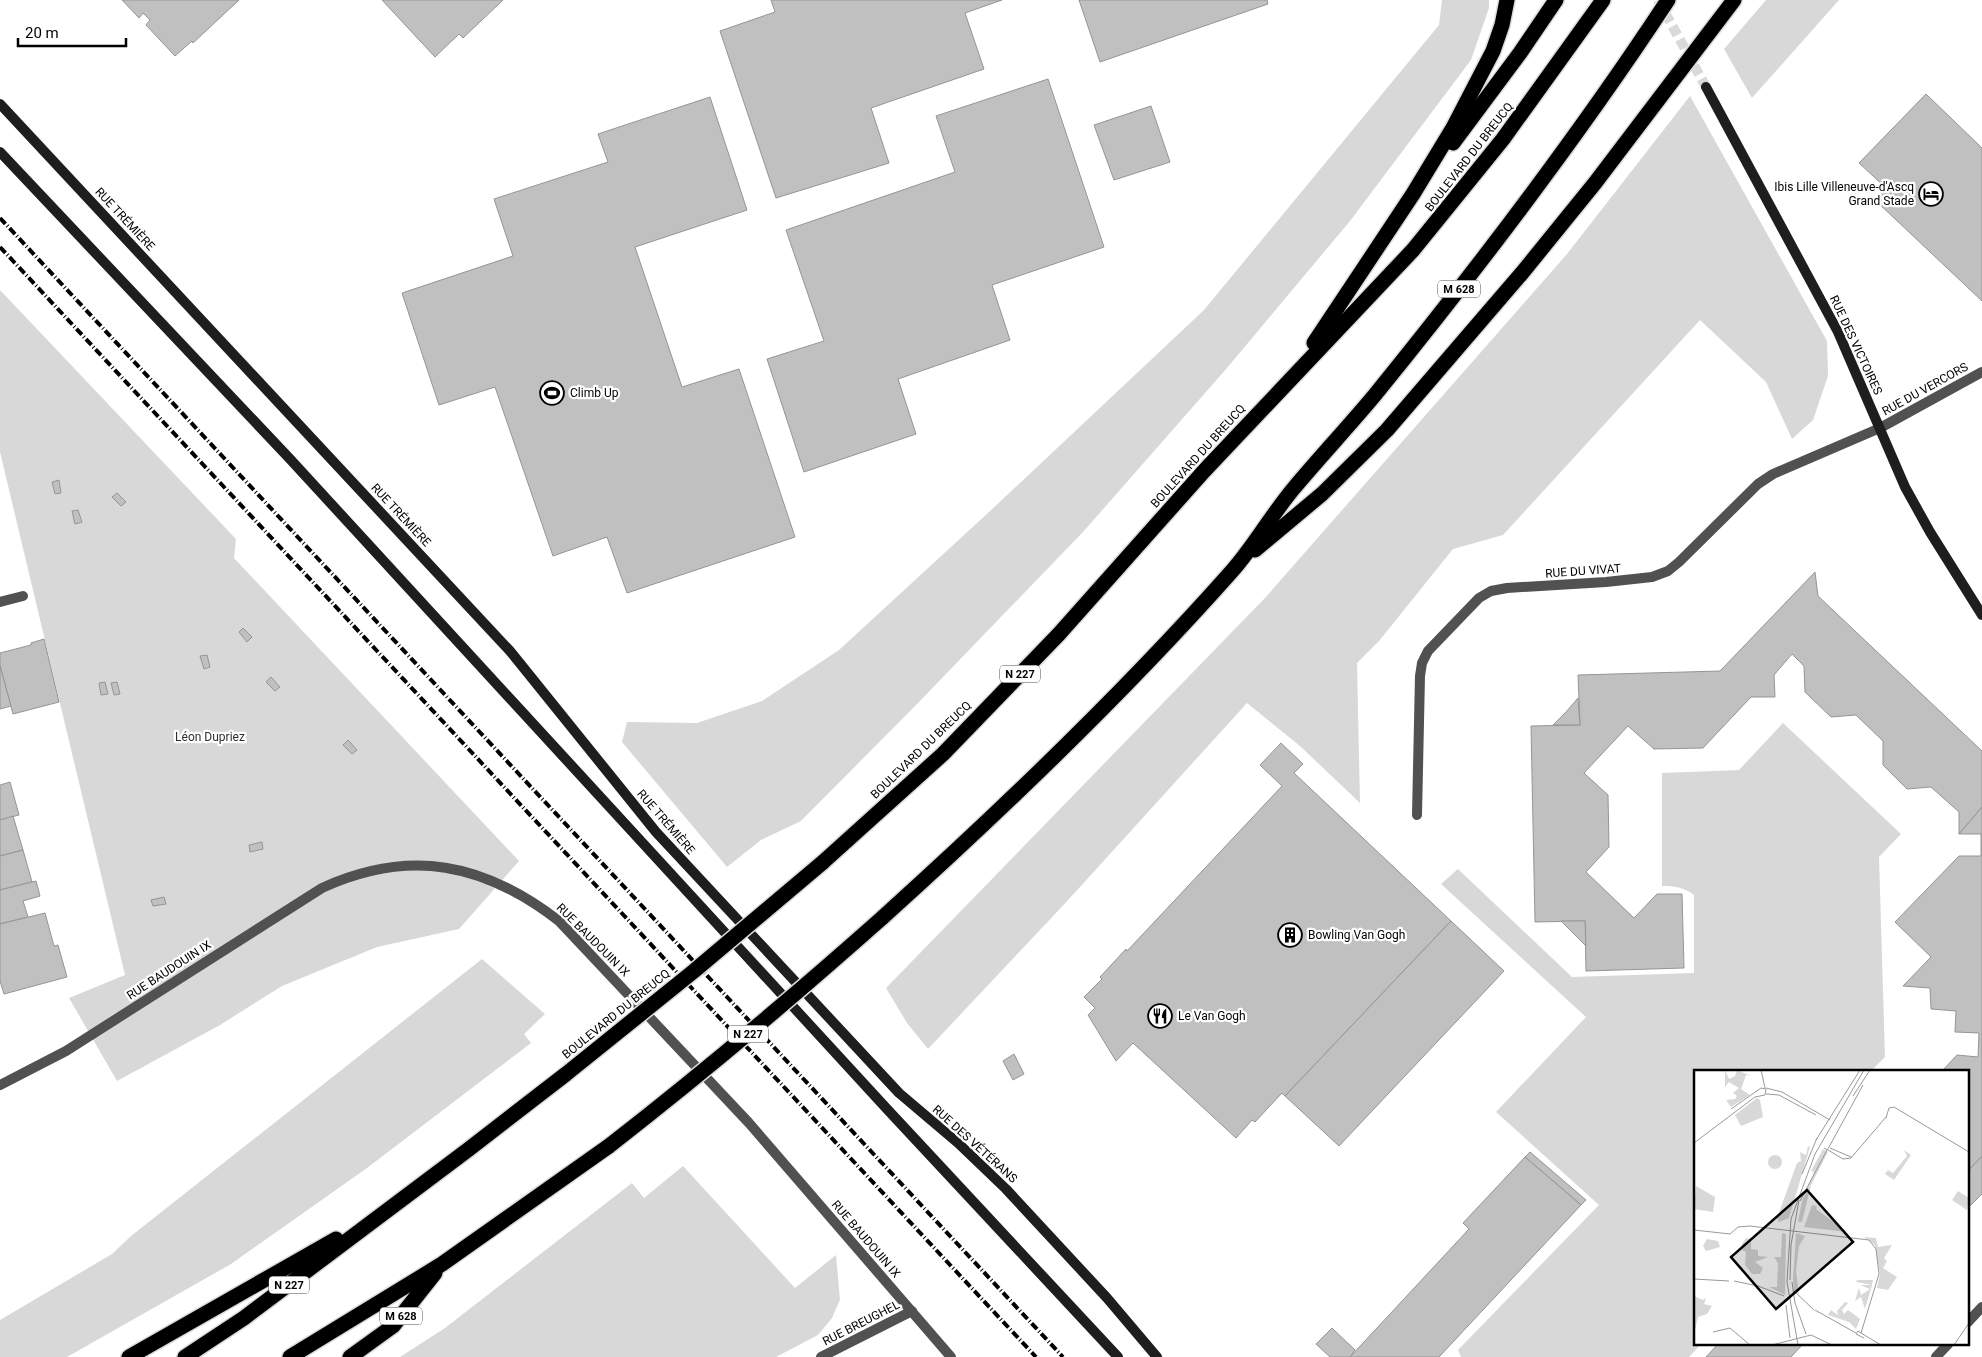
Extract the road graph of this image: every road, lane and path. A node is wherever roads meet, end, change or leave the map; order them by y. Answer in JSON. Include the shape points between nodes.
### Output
{"nodes":[{"id":1,"x":1507,"y":0,"type":"edge"},
{"id":2,"x":1556,"y":0,"type":"edge"},
{"id":3,"x":1602,"y":0,"type":"edge"},
{"id":4,"x":1668,"y":0,"type":"edge"},
{"id":5,"x":1734,"y":0,"type":"edge"},
{"id":6,"x":1706,"y":87,"type":"tunnel mouth"},
{"id":7,"x":0,"y":104,"type":"edge"},
{"id":8,"x":0,"y":152,"type":"edge"},
{"id":9,"x":1413,"y":194,"type":"junction"},
{"id":10,"x":1980,"y":373,"type":"edge"},
{"id":11,"x":1293,"y":375,"type":"junction"},
{"id":12,"x":1880,"y":428,"type":"junction"},
{"id":13,"x":1235,"y":567,"type":"junction"},
{"id":14,"x":23,"y":596,"type":"dead end"},
{"id":15,"x":0,"y":602,"type":"edge"},
{"id":16,"x":1982,"y":615,"type":"edge"},
{"id":17,"x":1417,"y":815,"type":"dead end"},
{"id":18,"x":770,"y":956,"type":"joint"},
{"id":19,"x":0,"y":1085,"type":"edge"},
{"id":20,"x":389,"y":1209,"type":"junction"},
{"id":21,"x":442,"y":1264,"type":"junction"},
{"id":22,"x":1982,"y":1307,"type":"edge"},
{"id":23,"x":912,"y":1311,"type":"junction"},
{"id":24,"x":1970,"y":1320,"type":"edge"},
{"id":25,"x":1947,"y":1344,"type":"edge"},
{"id":26,"x":129,"y":1357,"type":"edge"},
{"id":27,"x":185,"y":1357,"type":"edge"},
{"id":28,"x":290,"y":1357,"type":"edge"},
{"id":29,"x":350,"y":1357,"type":"edge"},
{"id":30,"x":821,"y":1357,"type":"edge"},
{"id":31,"x":951,"y":1357,"type":"edge"},
{"id":32,"x":1118,"y":1357,"type":"edge"},
{"id":33,"x":1156,"y":1357,"type":"edge"},
{"id":34,"x":1936,"y":1357,"type":"edge"}],
"edges":[{"from":1,"to":9,"type":"highway","via":[[1502,25],[1485,69]]},
{"from":2,"to":9,"type":"highway","via":[[1490,94]]},
{"from":3,"to":11,"type":"highway","name":"BOULEVARD DU BREUCQ","via":[[1460,194],[1413,250]]},
{"from":4,"to":13,"type":"highway","number":"M 628","via":[[1571,142],[1492,248],[1378,390],[1293,489]]},
{"from":5,"to":13,"type":"highway","via":[[1589,190],[1387,430],[1322,494]]},
{"from":6,"to":12,"type":"main road","name":"RUE DES VICTOIRES","via":[[1838,332]]},
{"from":7,"to":18,"type":"main road","name":"RUE TRÉMIÈRE","via":[[510,651],[656,832]]},
{"from":8,"to":32,"type":"main road","via":[[290,459]]},
{"from":9,"to":11,"type":"highway"},
{"from":10,"to":12,"type":"street","name":"RUE DU VERCORS"},
{"from":11,"to":20,"type":"highway","name":"BOULEVARD DU BREUCQ","number":"N 227","bridge":true,"via":[[1059,634],[943,754],[822,863],[694,971]]},
{"from":12,"to":16,"type":"main road","name":"RUE DES VICTOIRES","via":[[1905,487]]},
{"from":12,"to":17,"type":"street","name":"RUE DU VIVAT","via":[[1773,474],[1758,484],[1668,571],[1652,577],[1606,582],[1507,588],[1491,591],[1479,598],[1428,651],[1422,663]]},
{"from":13,"to":21,"type":"highway","number":"N 227","bridge":true,"via":[[1117,696],[985,825],[796,994],[609,1146]]},
{"from":14,"to":15,"type":"street"},
{"from":18,"to":33,"type":"main road","name":"RUE DES VÉTÉRANS","via":[[899,1093],[1006,1189],[1107,1298]]},
{"from":19,"to":23,"type":"street","name":"RUE BAUDOUIN IX","via":[[66,1051],[322,888],[348,876],[411,865],[466,872],[505,886],[533,901],[559,921],[749,1123]]},
{"from":20,"to":26,"type":"highway"},
{"from":20,"to":27,"type":"highway","name":"BOULEVARD DU BREUCQ","number":"N 227","via":[[244,1318]]},
{"from":21,"to":28,"type":"highway","number":"N 227"},
{"from":21,"to":29,"type":"highway","number":"M 628","via":[[393,1326]]},
{"from":22,"to":24,"type":"street"},
{"from":23,"to":30,"type":"street","name":"RUE BREUGHEL"},
{"from":23,"to":31,"type":"street","name":"RUE BAUDOUIN IX"},
{"from":25,"to":34,"type":"street"}]}
